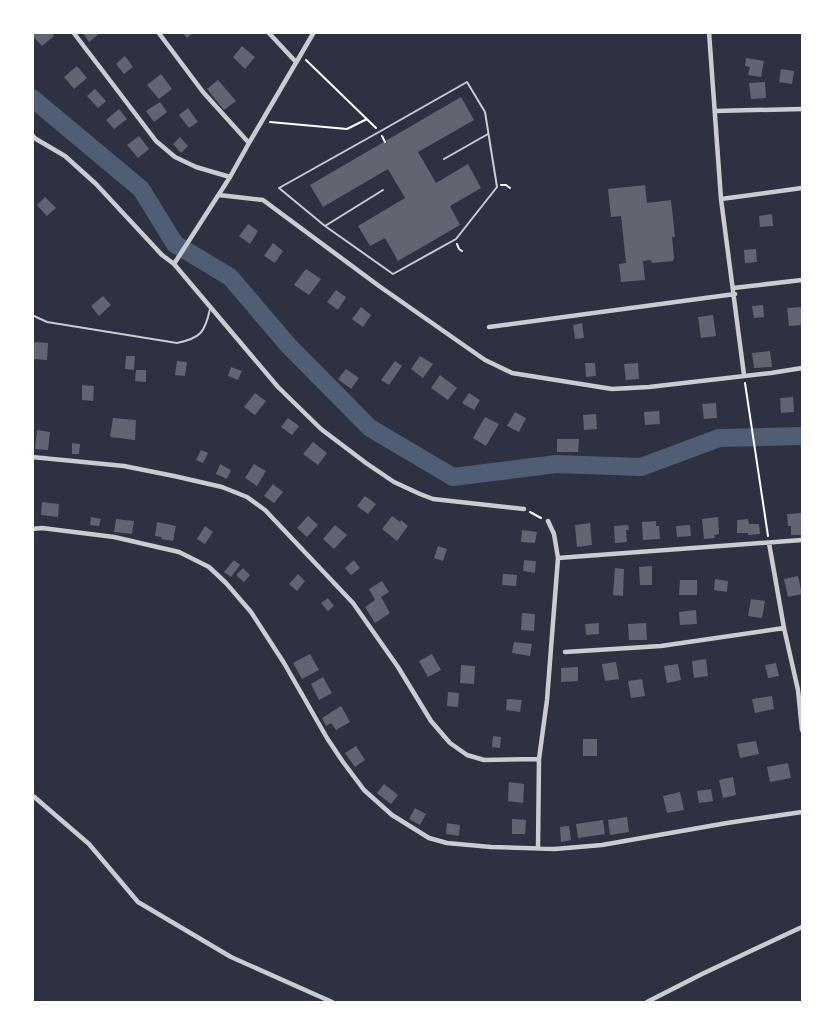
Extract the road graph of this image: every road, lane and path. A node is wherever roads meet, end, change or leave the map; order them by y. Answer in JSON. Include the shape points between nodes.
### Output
{"nodes":[{"id":1,"x":72,"y":32,"type":"edge"},
{"id":2,"x":158,"y":32,"type":"edge"},
{"id":3,"x":268,"y":32,"type":"edge"},
{"id":4,"x":314,"y":32,"type":"edge"},
{"id":5,"x":708,"y":32,"type":"edge"},
{"id":6,"x":301,"y":54,"type":"junction"},
{"id":7,"x":296,"y":62,"type":"junction"},
{"id":8,"x":802,"y":109,"type":"edge"},
{"id":9,"x":715,"y":111,"type":"junction"},
{"id":10,"x":367,"y":118,"type":"junction"},
{"id":11,"x":262,"y":121,"type":"junction"},
{"id":12,"x":377,"y":129,"type":"dead end"},
{"id":13,"x":488,"y":134,"type":"junction"},
{"id":14,"x":34,"y":138,"type":"edge"},
{"id":15,"x":249,"y":142,"type":"junction"},
{"id":16,"x":444,"y":159,"type":"dead end"},
{"id":17,"x":230,"y":177,"type":"junction"},
{"id":18,"x":496,"y":185,"type":"junction"},
{"id":19,"x":510,"y":188,"type":"dead end"},
{"id":20,"x":802,"y":188,"type":"edge"},
{"id":21,"x":383,"y":190,"type":"dead end"},
{"id":22,"x":219,"y":194,"type":"junction"},
{"id":23,"x":721,"y":199,"type":"junction"},
{"id":24,"x":324,"y":226,"type":"junction"},
{"id":25,"x":455,"y":240,"type":"junction"},
{"id":26,"x":462,"y":251,"type":"dead end"},
{"id":27,"x":174,"y":264,"type":"junction"},
{"id":28,"x":802,"y":280,"type":"edge"},
{"id":29,"x":733,"y":288,"type":"junction"},
{"id":30,"x":734,"y":294,"type":"junction"},
{"id":31,"x":210,"y":307,"type":"junction"},
{"id":32,"x":32,"y":317,"type":"edge"},
{"id":33,"x":489,"y":327,"type":"dead end"},
{"id":34,"x":802,"y":368,"type":"edge"},
{"id":35,"x":744,"y":375,"type":"junction"},
{"id":36,"x":32,"y":457,"type":"edge"},
{"id":37,"x":524,"y":509,"type":"joint"},
{"id":38,"x":548,"y":521,"type":"joint"},
{"id":39,"x":32,"y":529,"type":"edge"},
{"id":40,"x":802,"y":540,"type":"edge"},
{"id":41,"x":769,"y":543,"type":"junction"},
{"id":42,"x":558,"y":558,"type":"junction"},
{"id":43,"x":784,"y":628,"type":"junction"},
{"id":44,"x":565,"y":652,"type":"dead end"},
{"id":45,"x":800,"y":690,"type":"edge"},
{"id":46,"x":802,"y":730,"type":"edge"},
{"id":47,"x":539,"y":759,"type":"junction"},
{"id":48,"x":32,"y":794,"type":"edge"},
{"id":49,"x":802,"y":812,"type":"edge"},
{"id":50,"x":538,"y":848,"type":"junction"},
{"id":51,"x":802,"y":928,"type":"edge"},
{"id":52,"x":332,"y":1002,"type":"edge"},
{"id":53,"x":647,"y":1002,"type":"edge"}],
"edges":[{"from":1,"to":17,"type":"street","via":[[156,141],[175,158]]},
{"from":2,"to":15,"type":"street","via":[[203,92]]},
{"from":3,"to":7,"type":"street"},
{"from":4,"to":6,"type":"street"},
{"from":5,"to":9,"type":"street"},
{"from":6,"to":7,"type":"street"},
{"from":6,"to":10,"type":"path"},
{"from":7,"to":11,"type":"street"},
{"from":8,"to":9,"type":"street"},
{"from":9,"to":23,"type":"street"},
{"from":10,"to":11,"type":"path","via":[[347,129]]},
{"from":10,"to":12,"type":"path"},
{"from":11,"to":15,"type":"street"},
{"from":13,"to":16,"type":"lane"},
{"from":13,"to":18,"type":"lane"},
{"from":13,"to":24,"type":"lane","via":[[485,112],[467,82],[279,188]]},
{"from":14,"to":27,"type":"street","via":[[65,156]]},
{"from":15,"to":17,"type":"street"},
{"from":17,"to":22,"type":"street"},
{"from":18,"to":19,"type":"path"},
{"from":18,"to":25,"type":"lane"},
{"from":20,"to":23,"type":"street"},
{"from":21,"to":24,"type":"lane"},
{"from":22,"to":27,"type":"street"},
{"from":22,"to":35,"type":"street","via":[[263,200],[386,292],[486,360],[512,373],[612,389]]},
{"from":23,"to":29,"type":"street"},
{"from":24,"to":25,"type":"lane","via":[[393,274]]},
{"from":25,"to":26,"type":"path"},
{"from":27,"to":31,"type":"street"},
{"from":28,"to":29,"type":"street"},
{"from":29,"to":30,"type":"street"},
{"from":30,"to":33,"type":"street"},
{"from":30,"to":35,"type":"street"},
{"from":31,"to":32,"type":"lane","via":[[202,332],[177,343]]},
{"from":31,"to":37,"type":"street","via":[[278,387],[320,429],[394,482],[433,499]]},
{"from":34,"to":35,"type":"street"},
{"from":35,"to":41,"type":"path"},
{"from":36,"to":47,"type":"street","via":[[124,466],[222,487],[247,497],[265,510],[353,603],[398,667],[430,721],[450,743],[467,755],[484,760]]},
{"from":37,"to":38,"type":"path"},
{"from":38,"to":42,"type":"street"},
{"from":39,"to":50,"type":"street","via":[[114,537],[179,552],[209,567],[251,612],[343,762],[364,790],[392,815],[430,838],[447,843]]},
{"from":40,"to":41,"type":"street"},
{"from":41,"to":42,"type":"street"},
{"from":41,"to":43,"type":"street"},
{"from":42,"to":47,"type":"street"},
{"from":43,"to":44,"type":"street","via":[[661,646]]},
{"from":43,"to":45,"type":"street"},
{"from":45,"to":46,"type":"street"},
{"from":47,"to":50,"type":"street"},
{"from":48,"to":52,"type":"street","via":[[88,844],[138,902],[231,957]]},
{"from":49,"to":50,"type":"street","via":[[602,845]]},
{"from":51,"to":53,"type":"street"}]}
